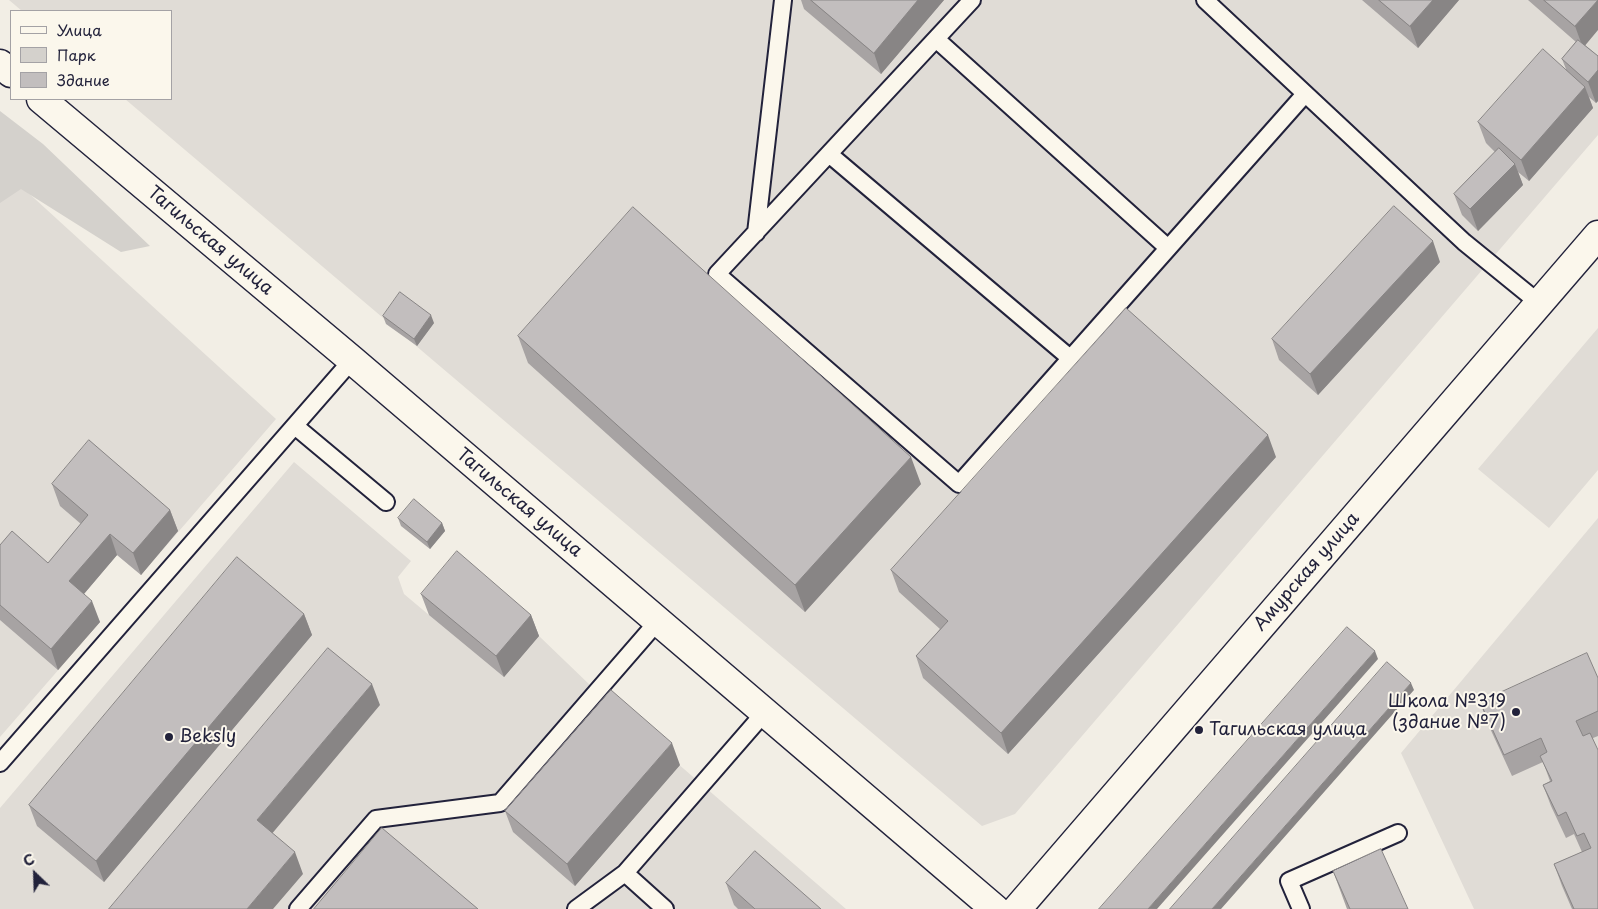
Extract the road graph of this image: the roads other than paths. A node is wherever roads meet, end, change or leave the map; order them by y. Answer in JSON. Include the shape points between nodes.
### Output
{"nodes":[{"id":1,"x":783,"y":0,"type":"edge"},
{"id":2,"x":972,"y":0,"type":"edge"},
{"id":3,"x":1205,"y":0,"type":"edge"},
{"id":4,"x":936,"y":39,"type":"junction"},
{"id":5,"x":0,"y":64,"type":"edge"},
{"id":6,"x":10,"y":72,"type":"edge"},
{"id":7,"x":1305,"y":94,"type":"junction"},
{"id":8,"x":42,"y":100,"type":"edge"},
{"id":9,"x":829,"y":154,"type":"junction"},
{"id":10,"x":756,"y":233,"type":"junction"},
{"id":11,"x":1598,"y":235,"type":"edge"},
{"id":12,"x":1168,"y":248,"type":"junction"},
{"id":13,"x":1539,"y":303,"type":"junction"},
{"id":14,"x":1070,"y":358,"type":"junction"},
{"id":15,"x":352,"y":360,"type":"junction"},
{"id":16,"x":295,"y":426,"type":"junction"},
{"id":17,"x":386,"y":502,"type":"dead end"},
{"id":18,"x":658,"y":621,"type":"junction"},
{"id":19,"x":765,"y":712,"type":"junction"},
{"id":20,"x":0,"y":763,"type":"edge"},
{"id":21,"x":1398,"y":833,"type":"dead end"},
{"id":22,"x":625,"y":874,"type":"junction"},
{"id":23,"x":298,"y":909,"type":"edge"},
{"id":24,"x":576,"y":909,"type":"edge"},
{"id":25,"x":665,"y":909,"type":"edge"},
{"id":26,"x":995,"y":909,"type":"edge"},
{"id":27,"x":1017,"y":909,"type":"edge"},
{"id":28,"x":1301,"y":909,"type":"edge"}],
"edges":[{"from":1,"to":10,"type":"lane"},
{"from":2,"to":4,"type":"lane"},
{"from":3,"to":7,"type":"lane"},
{"from":4,"to":9,"type":"lane"},
{"from":4,"to":12,"type":"lane"},
{"from":5,"to":6,"type":"street"},
{"from":7,"to":12,"type":"lane"},
{"from":7,"to":13,"type":"lane","via":[[1464,242]]},
{"from":8,"to":15,"type":"street","name":"Тагильская улица"},
{"from":9,"to":10,"type":"lane"},
{"from":9,"to":14,"type":"lane"},
{"from":10,"to":14,"type":"lane","via":[[717,274],[959,484]]},
{"from":11,"to":13,"type":"street","name":"Амурская улица"},
{"from":12,"to":14,"type":"lane"},
{"from":13,"to":27,"type":"street","name":"Амурская улица"},
{"from":15,"to":16,"type":"lane"},
{"from":15,"to":18,"type":"street","name":"Тагильская улица"},
{"from":16,"to":17,"type":"lane"},
{"from":16,"to":20,"type":"lane"},
{"from":18,"to":19,"type":"street","name":"Тагильская улица"},
{"from":18,"to":23,"type":"lane","via":[[500,803],[376,820]]},
{"from":19,"to":22,"type":"lane"},
{"from":19,"to":26,"type":"street","name":"Тагильская улица"},
{"from":21,"to":28,"type":"lane","via":[[1289,881]]},
{"from":22,"to":24,"type":"lane"},
{"from":22,"to":25,"type":"lane"}]}
